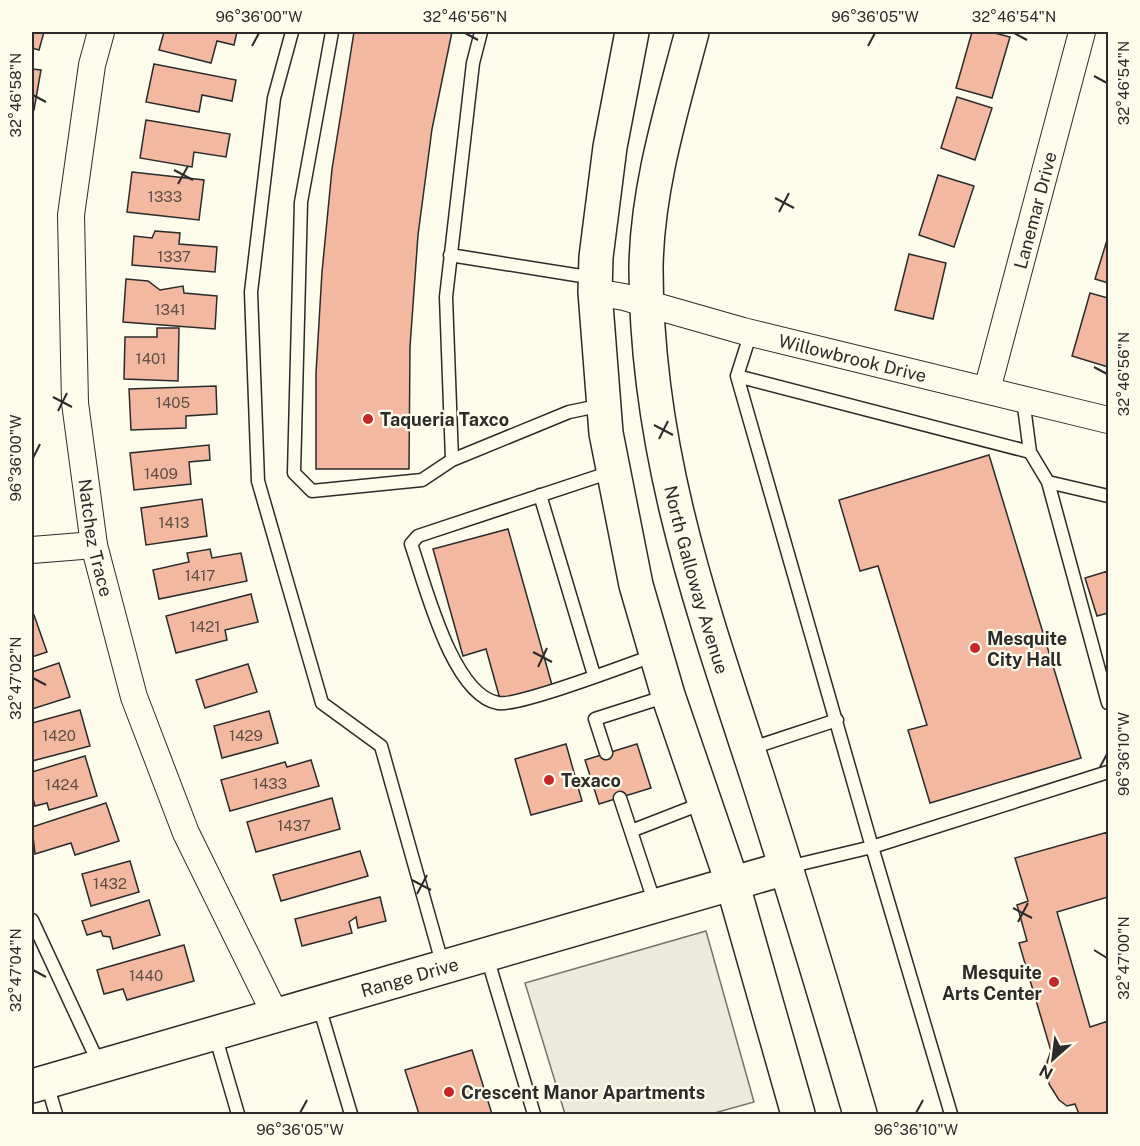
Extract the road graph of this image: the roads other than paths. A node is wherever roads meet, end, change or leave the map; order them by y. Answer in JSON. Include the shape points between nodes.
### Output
{"nodes":[{"id":1,"x":101,"y":32,"type":"edge"},
{"id":2,"x":291,"y":32,"type":"edge"},
{"id":3,"x":332,"y":32,"type":"edge"},
{"id":4,"x":481,"y":32,"type":"edge"},
{"id":5,"x":632,"y":32,"type":"edge"},
{"id":6,"x":692,"y":32,"type":"edge"},
{"id":7,"x":1082,"y":32,"type":"edge"},
{"id":8,"x":450,"y":255,"type":"junction"},
{"id":9,"x":595,"y":285,"type":"junction"},
{"id":10,"x":648,"y":304,"type":"junction"},
{"id":11,"x":751,"y":332,"type":"junction"},
{"id":12,"x":737,"y":376,"type":"junction"},
{"id":13,"x":987,"y":390,"type":"junction"},
{"id":14,"x":1023,"y":399,"type":"junction"},
{"id":15,"x":604,"y":405,"type":"junction"},
{"id":16,"x":1108,"y":420,"type":"edge"},
{"id":17,"x":1030,"y":452,"type":"junction"},
{"id":18,"x":452,"y":460,"type":"junction"},
{"id":19,"x":613,"y":471,"type":"junction"},
{"id":20,"x":1048,"y":482,"type":"junction"},
{"id":21,"x":540,"y":495,"type":"junction"},
{"id":22,"x":1108,"y":496,"type":"edge"},
{"id":23,"x":94,"y":545,"type":"junction"},
{"id":24,"x":32,"y":550,"type":"edge"},
{"id":25,"x":656,"y":654,"type":"junction"},
{"id":26,"x":594,"y":675,"type":"junction"},
{"id":27,"x":668,"y":695,"type":"junction"},
{"id":28,"x":1108,"y":704,"type":"edge"},
{"id":29,"x":837,"y":720,"type":"junction"},
{"id":30,"x":748,"y":749,"type":"junction"},
{"id":31,"x":606,"y":753,"type":"dead end"},
{"id":32,"x":1108,"y":772,"type":"edge"},
{"id":33,"x":620,"y":798,"type":"dead end"},
{"id":34,"x":705,"y":802,"type":"junction"},
{"id":35,"x":631,"y":831,"type":"junction"},
{"id":36,"x":872,"y":847,"type":"junction"},
{"id":37,"x":786,"y":868,"type":"junction"},
{"id":38,"x":732,"y":882,"type":"junction"},
{"id":39,"x":655,"y":904,"type":"junction"},
{"id":40,"x":32,"y":920,"type":"edge"},
{"id":41,"x":486,"y":953,"type":"junction"},
{"id":42,"x":442,"y":966,"type":"junction"},
{"id":43,"x":318,"y":1002,"type":"junction"},
{"id":44,"x":274,"y":1014,"type":"junction"},
{"id":45,"x":214,"y":1032,"type":"junction"},
{"id":46,"x":99,"y":1065,"type":"junction"},
{"id":47,"x":39,"y":1083,"type":"edge"},
{"id":48,"x":56,"y":1114,"type":"edge"},
{"id":49,"x":238,"y":1114,"type":"edge"},
{"id":50,"x":351,"y":1114,"type":"edge"},
{"id":51,"x":534,"y":1114,"type":"edge"},
{"id":52,"x":798,"y":1114,"type":"edge"},
{"id":53,"x":860,"y":1114,"type":"edge"},
{"id":54,"x":951,"y":1114,"type":"edge"}],
"edges":[{"from":1,"to":23,"type":"street","name":"Natchez Trace","via":[[92,65],[71,215],[75,403]]},
{"from":2,"to":42,"type":"lane","via":[[274,98],[251,292],[258,481],[322,703],[381,746]]},
{"from":3,"to":18,"type":"lane","via":[[302,202],[294,473],[312,491],[422,480]]},
{"from":4,"to":8,"type":"lane","via":[[473,63]]},
{"from":5,"to":9,"type":"main road","via":[[610,147]]},
{"from":6,"to":10,"type":"main road","name":"North Galloway Avenue","via":[[660,156],[646,266]]},
{"from":7,"to":13,"type":"street","name":"Lanemar Drive"},
{"from":8,"to":9,"type":"lane"},
{"from":8,"to":18,"type":"lane","via":[[446,297]]},
{"from":9,"to":10,"type":"street","name":"Willowbrook Drive"},
{"from":9,"to":15,"type":"main road"},
{"from":10,"to":11,"type":"street","name":"Willowbrook Drive"},
{"from":10,"to":30,"type":"main road","name":"North Galloway Avenue","via":[[651,369],[662,451],[700,602]]},
{"from":11,"to":12,"type":"lane"},
{"from":11,"to":13,"type":"street","name":"Willowbrook Drive"},
{"from":12,"to":17,"type":"lane"},
{"from":12,"to":29,"type":"lane"},
{"from":13,"to":14,"type":"street","name":"Willowbrook Drive"},
{"from":14,"to":16,"type":"street","name":"Willowbrook Drive"},
{"from":14,"to":17,"type":"lane"},
{"from":15,"to":18,"type":"lane","via":[[570,412]]},
{"from":15,"to":19,"type":"main road"},
{"from":17,"to":20,"type":"lane"},
{"from":19,"to":21,"type":"lane"},
{"from":19,"to":25,"type":"main road","via":[[636,585]]},
{"from":20,"to":22,"type":"lane"},
{"from":20,"to":28,"type":"lane"},
{"from":21,"to":26,"type":"lane"},
{"from":21,"to":26,"type":"lane","via":[[418,536],[411,544],[452,660],[478,695],[499,704],[529,698]]},
{"from":23,"to":24,"type":"street"},
{"from":23,"to":44,"type":"street","name":"Natchez Trace","via":[[134,697],[186,833]]},
{"from":25,"to":26,"type":"lane"},
{"from":25,"to":27,"type":"main road"},
{"from":27,"to":31,"type":"lane","via":[[595,719]]},
{"from":27,"to":34,"type":"main road"},
{"from":29,"to":30,"type":"lane"},
{"from":29,"to":36,"type":"lane"},
{"from":30,"to":37,"type":"main road","name":"North Galloway Avenue"},
{"from":32,"to":36,"type":"lane"},
{"from":33,"to":35,"type":"lane"},
{"from":34,"to":35,"type":"lane"},
{"from":34,"to":38,"type":"main road"},
{"from":35,"to":39,"type":"lane"},
{"from":36,"to":37,"type":"lane"},
{"from":36,"to":54,"type":"lane"},
{"from":37,"to":38,"type":"main road","name":"Range Drive"},
{"from":37,"to":53,"type":"main road","name":"North Galloway Avenue"},
{"from":38,"to":39,"type":"main road","name":"Range Drive"},
{"from":38,"to":52,"type":"main road"},
{"from":39,"to":41,"type":"main road","name":"Range Drive"},
{"from":40,"to":46,"type":"lane"},
{"from":41,"to":42,"type":"main road","name":"Range Drive"},
{"from":41,"to":51,"type":"lane"},
{"from":42,"to":43,"type":"main road","name":"Range Drive"},
{"from":43,"to":44,"type":"main road","name":"Range Drive"},
{"from":43,"to":50,"type":"lane"},
{"from":44,"to":45,"type":"main road","name":"Range Drive"},
{"from":45,"to":46,"type":"main road","name":"Range Drive"},
{"from":45,"to":49,"type":"lane"},
{"from":46,"to":47,"type":"main road","name":"Range Drive"},
{"from":47,"to":48,"type":"lane"}]}
